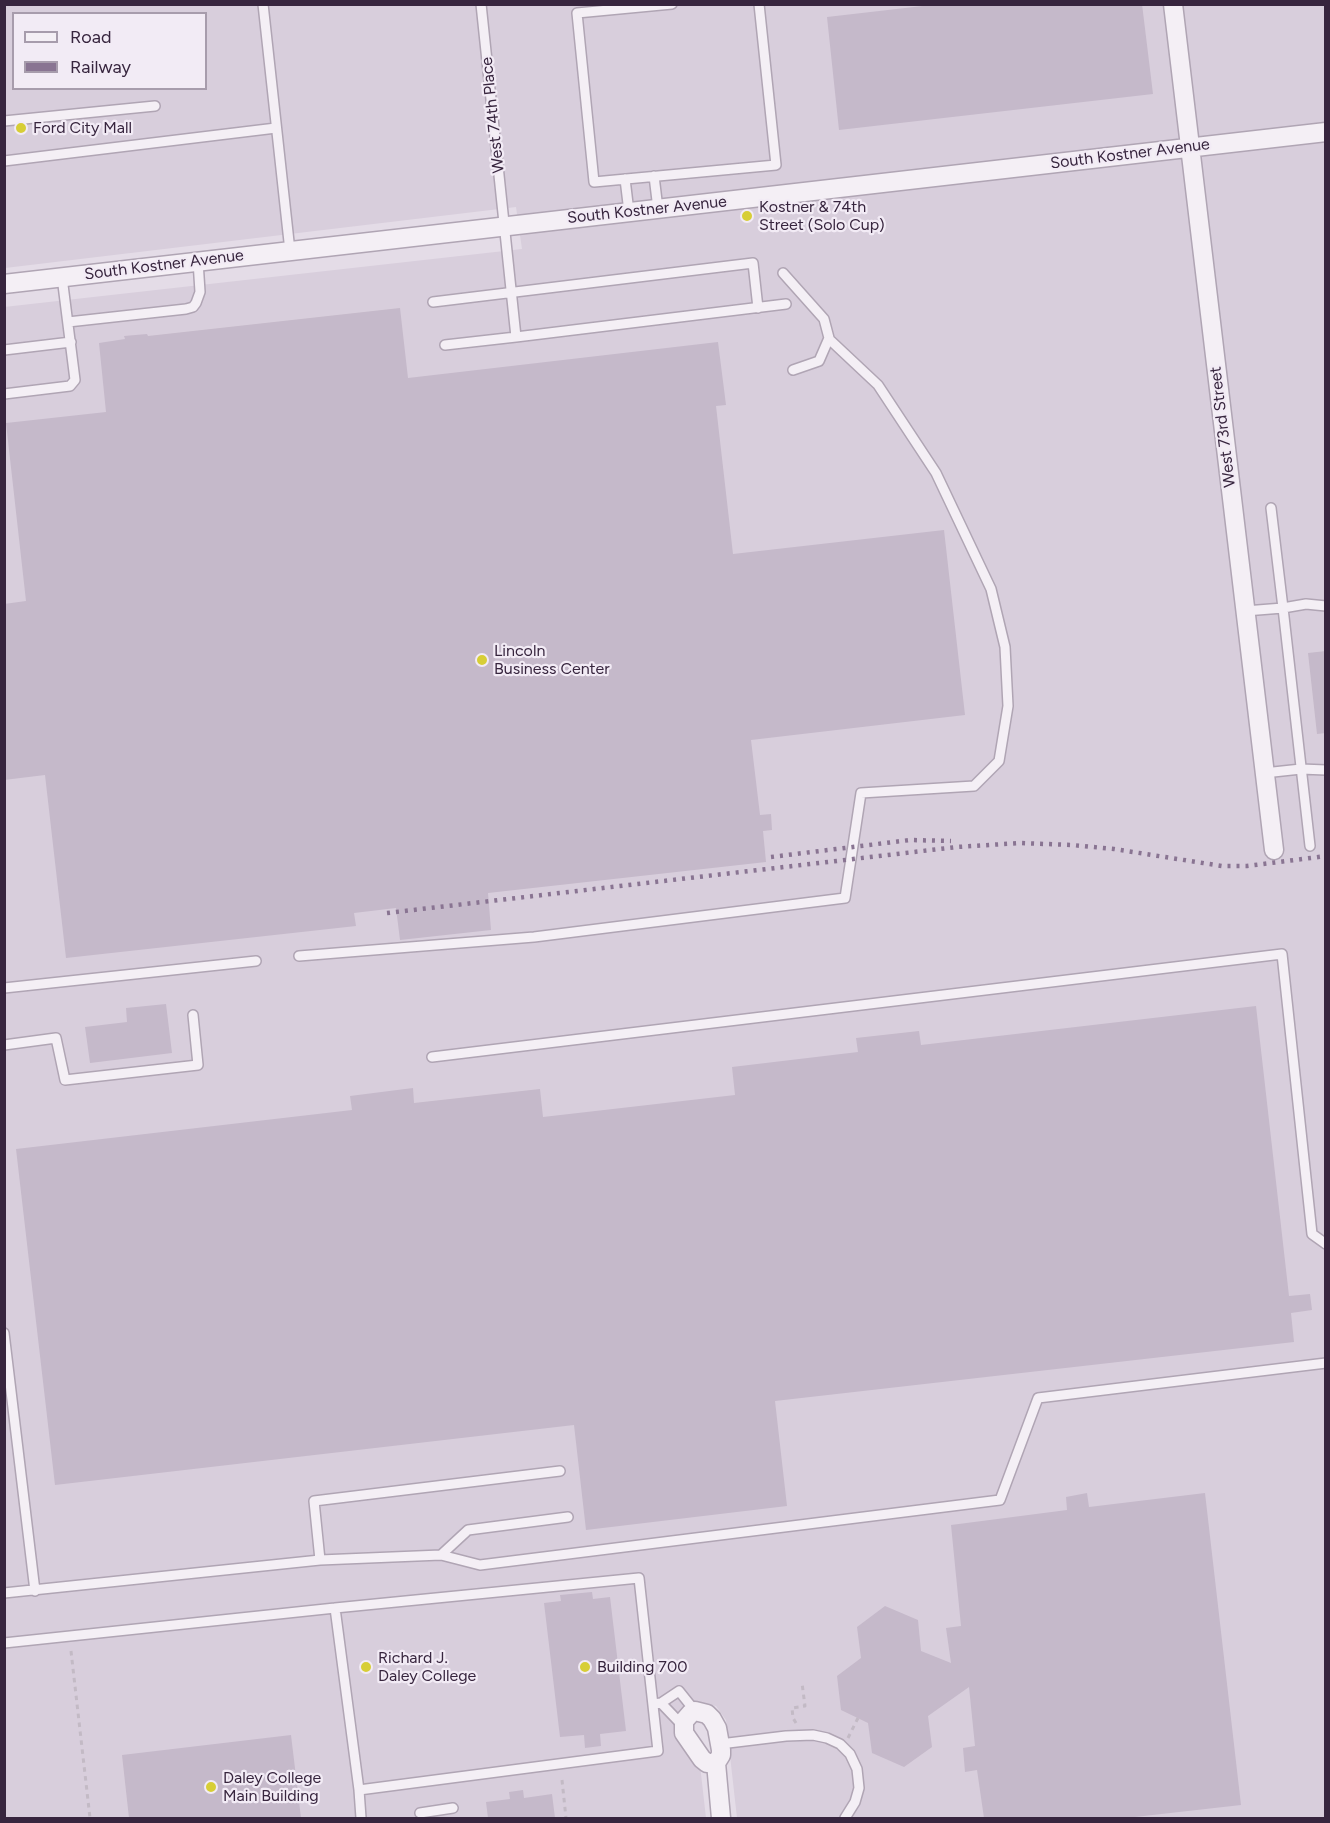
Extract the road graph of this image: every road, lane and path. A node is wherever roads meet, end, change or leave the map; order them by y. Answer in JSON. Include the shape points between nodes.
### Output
{"nodes":[{"id":1,"x":263,"y":4,"type":"edge"},
{"id":2,"x":481,"y":4,"type":"edge"},
{"id":3,"x":672,"y":4,"type":"edge"},
{"id":4,"x":759,"y":4,"type":"edge"},
{"id":5,"x":1173,"y":4,"type":"edge"},
{"id":6,"x":154,"y":106,"type":"dead end"},
{"id":7,"x":4,"y":121,"type":"edge"},
{"id":8,"x":276,"y":128,"type":"junction"},
{"id":9,"x":1326,"y":132,"type":"edge"},
{"id":10,"x":1190,"y":147,"type":"junction"},
{"id":11,"x":4,"y":161,"type":"edge"},
{"id":12,"x":654,"y":176,"type":"junction"},
{"id":13,"x":625,"y":179,"type":"junction"},
{"id":14,"x":658,"y":209,"type":"junction"},
{"id":15,"x":630,"y":212,"type":"junction"},
{"id":16,"x":505,"y":226,"type":"junction"},
{"id":17,"x":290,"y":251,"type":"junction"},
{"id":18,"x":198,"y":261,"type":"junction"},
{"id":19,"x":783,"y":273,"type":"dead end"},
{"id":20,"x":62,"y":277,"type":"junction"},
{"id":21,"x":4,"y":284,"type":"edge"},
{"id":22,"x":512,"y":292,"type":"junction"},
{"id":23,"x":432,"y":302,"type":"dead end"},
{"id":24,"x":786,"y":304,"type":"dead end"},
{"id":25,"x":758,"y":308,"type":"junction"},
{"id":26,"x":68,"y":322,"type":"junction"},
{"id":27,"x":516,"y":337,"type":"junction"},
{"id":28,"x":829,"y":339,"type":"junction"},
{"id":29,"x":71,"y":342,"type":"junction"},
{"id":30,"x":445,"y":345,"type":"dead end"},
{"id":31,"x":4,"y":350,"type":"edge"},
{"id":32,"x":793,"y":370,"type":"dead end"},
{"id":33,"x":4,"y":394,"type":"edge"},
{"id":34,"x":1271,"y":508,"type":"dead end"},
{"id":35,"x":1326,"y":606,"type":"edge"},
{"id":36,"x":1282,"y":608,"type":"junction"},
{"id":37,"x":1245,"y":610,"type":"junction"},
{"id":38,"x":1301,"y":769,"type":"junction"},
{"id":39,"x":1326,"y":770,"type":"edge"},
{"id":40,"x":1264,"y":773,"type":"junction"},
{"id":41,"x":1310,"y":846,"type":"dead end"},
{"id":42,"x":1274,"y":850,"type":"dead end"},
{"id":43,"x":300,"y":956,"type":"dead end"},
{"id":44,"x":256,"y":961,"type":"dead end"},
{"id":45,"x":4,"y":988,"type":"edge"},
{"id":46,"x":194,"y":1015,"type":"dead end"},
{"id":47,"x":4,"y":1045,"type":"edge"},
{"id":48,"x":432,"y":1057,"type":"dead end"},
{"id":49,"x":1326,"y":1244,"type":"edge"},
{"id":50,"x":4,"y":1333,"type":"edge"},
{"id":51,"x":1326,"y":1363,"type":"edge"},
{"id":52,"x":560,"y":1471,"type":"dead end"},
{"id":53,"x":568,"y":1517,"type":"dead end"},
{"id":54,"x":441,"y":1555,"type":"junction"},
{"id":55,"x":320,"y":1560,"type":"junction"},
{"id":56,"x":35,"y":1591,"type":"junction"},
{"id":57,"x":4,"y":1593,"type":"edge"},
{"id":58,"x":335,"y":1608,"type":"junction"},
{"id":59,"x":4,"y":1643,"type":"edge"},
{"id":60,"x":71,"y":1651,"type":"dead end"},
{"id":61,"x":657,"y":1703,"type":"junction"},
{"id":62,"x":695,"y":1711,"type":"junction"},
{"id":63,"x":858,"y":1718,"type":"dead end"},
{"id":64,"x":683,"y":1726,"type":"junction"},
{"id":65,"x":848,"y":1740,"type":"dead end"},
{"id":66,"x":720,"y":1744,"type":"junction"},
{"id":67,"x":716,"y":1762,"type":"junction"},
{"id":68,"x":562,"y":1780,"type":"dead end"},
{"id":69,"x":358,"y":1790,"type":"junction"},
{"id":70,"x":453,"y":1808,"type":"dead end"},
{"id":71,"x":420,"y":1813,"type":"dead end"},
{"id":72,"x":90,"y":1818,"type":"edge"},
{"id":73,"x":362,"y":1818,"type":"edge"},
{"id":74,"x":566,"y":1818,"type":"edge"},
{"id":75,"x":721,"y":1818,"type":"edge"},
{"id":76,"x":845,"y":1818,"type":"edge"}],
"edges":[{"from":1,"to":8,"type":"lane"},
{"from":2,"to":16,"type":"lane","name":"West 74th Place"},
{"from":3,"to":13,"type":"lane","via":[[577,13],[594,182]]},
{"from":4,"to":12,"type":"lane","via":[[776,165]]},
{"from":5,"to":10,"type":"street","name":"West 73rd Street"},
{"from":6,"to":7,"type":"lane"},
{"from":8,"to":11,"type":"lane"},
{"from":8,"to":17,"type":"lane"},
{"from":9,"to":10,"type":"street","name":"South Kostner Avenue"},
{"from":10,"to":14,"type":"street","name":"South Kostner Avenue"},
{"from":10,"to":37,"type":"street","name":"West 73rd Street"},
{"from":12,"to":13,"type":"lane"},
{"from":12,"to":14,"type":"lane"},
{"from":13,"to":15,"type":"lane"},
{"from":14,"to":15,"type":"street","name":"South Kostner Avenue"},
{"from":15,"to":16,"type":"street","name":"South Kostner Avenue"},
{"from":16,"to":17,"type":"street","name":"South Kostner Avenue"},
{"from":16,"to":22,"type":"lane","name":"West 74th Place"},
{"from":17,"to":18,"type":"street","name":"South Kostner Avenue"},
{"from":18,"to":20,"type":"street","name":"South Kostner Avenue"},
{"from":18,"to":26,"type":"lane","via":[[200,292],[193,307]]},
{"from":19,"to":28,"type":"lane","via":[[825,319]]},
{"from":20,"to":21,"type":"street","name":"South Kostner Avenue"},
{"from":20,"to":26,"type":"lane"},
{"from":22,"to":23,"type":"lane"},
{"from":22,"to":25,"type":"lane","via":[[753,262]]},
{"from":22,"to":27,"type":"lane","name":"West 74th Place"},
{"from":24,"to":25,"type":"lane"},
{"from":25,"to":27,"type":"lane"},
{"from":26,"to":29,"type":"lane"},
{"from":27,"to":30,"type":"lane"},
{"from":28,"to":32,"type":"lane","via":[[819,361]]},
{"from":28,"to":43,"type":"lane","via":[[878,385],[936,473],[991,589],[1005,647],[1008,706],[999,761],[974,786],[861,793],[845,898],[534,938]]},
{"from":29,"to":31,"type":"lane"},
{"from":29,"to":33,"type":"lane","via":[[73,384]]},
{"from":34,"to":36,"type":"lane"},
{"from":35,"to":36,"type":"lane"},
{"from":36,"to":37,"type":"lane"},
{"from":36,"to":38,"type":"lane"},
{"from":37,"to":40,"type":"street","name":"West 73rd Street"},
{"from":38,"to":39,"type":"lane"},
{"from":38,"to":40,"type":"lane"},
{"from":38,"to":41,"type":"lane"},
{"from":40,"to":42,"type":"street","name":"West 73rd Street"},
{"from":44,"to":45,"type":"lane"},
{"from":46,"to":47,"type":"lane","via":[[198,1065],[65,1080],[56,1038]]},
{"from":48,"to":49,"type":"lane","via":[[1282,954],[1312,1234]]},
{"from":50,"to":56,"type":"lane"},
{"from":51,"to":54,"type":"lane","via":[[1038,1398],[1000,1500],[480,1565]]},
{"from":52,"to":55,"type":"lane","via":[[314,1501]]},
{"from":53,"to":54,"type":"lane","via":[[468,1530]]},
{"from":54,"to":55,"type":"lane"},
{"from":55,"to":56,"type":"lane"},
{"from":56,"to":57,"type":"lane"},
{"from":58,"to":59,"type":"lane"},
{"from":58,"to":61,"type":"lane","via":[[639,1578]]},
{"from":58,"to":69,"type":"lane"},
{"from":60,"to":72,"type":"path"},
{"from":61,"to":62,"type":"lane","via":[[679,1691]]},
{"from":61,"to":64,"type":"lane"},
{"from":61,"to":69,"type":"lane","via":[[658,1751]]},
{"from":62,"to":64,"type":"street"},
{"from":62,"to":66,"type":"street","via":[[712,1719]]},
{"from":63,"to":65,"type":"path"},
{"from":64,"to":67,"type":"street","via":[[702,1760]]},
{"from":66,"to":67,"type":"street","via":[[721,1755]]},
{"from":66,"to":76,"type":"lane","via":[[813,1735],[840,1744],[854,1762],[859,1788]]},
{"from":67,"to":75,"type":"street"},
{"from":68,"to":74,"type":"path"},
{"from":69,"to":73,"type":"lane"},
{"from":70,"to":71,"type":"lane"}]}
